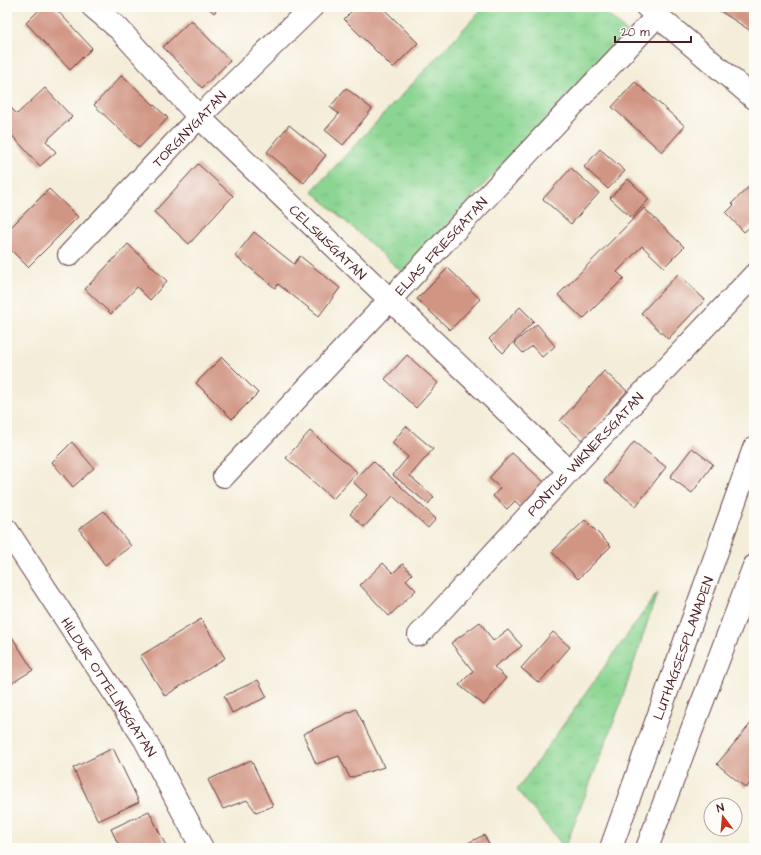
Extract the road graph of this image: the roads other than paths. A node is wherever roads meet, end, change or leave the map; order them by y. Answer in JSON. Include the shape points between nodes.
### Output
{"nodes":[{"id":1,"x":93,"y":7,"type":"edge"},
{"id":2,"x":312,"y":7,"type":"edge"},
{"id":3,"x":652,"y":12,"type":"edge"},
{"id":4,"x":754,"y":98,"type":"edge"},
{"id":5,"x":199,"y":118,"type":"junction"},
{"id":6,"x":69,"y":255,"type":"dead end"},
{"id":7,"x":754,"y":274,"type":"edge"},
{"id":8,"x":389,"y":301,"type":"junction"},
{"id":9,"x":754,"y":448,"type":"edge"},
{"id":10,"x":569,"y":471,"type":"junction"},
{"id":11,"x":224,"y":476,"type":"dead end"},
{"id":12,"x":7,"y":530,"type":"edge"},
{"id":13,"x":754,"y":566,"type":"edge"},
{"id":14,"x":419,"y":635,"type":"dead end"},
{"id":15,"x":202,"y":848,"type":"edge"},
{"id":16,"x":611,"y":848,"type":"edge"},
{"id":17,"x":647,"y":848,"type":"edge"}],
"edges":[{"from":1,"to":5,"type":"street","name":"CELSIUSGATAN","via":[[119,29]]},
{"from":2,"to":5,"type":"street","name":"TORGNYGATAN"},
{"from":3,"to":4,"type":"street"},
{"from":3,"to":8,"type":"street","name":"ELIAS FRIESGATAN"},
{"from":5,"to":6,"type":"street","name":"TORGNYGATAN"},
{"from":5,"to":8,"type":"street","name":"CELSIUSGATAN"},
{"from":7,"to":10,"type":"street","name":"PONTUS WIKNERSGATAN"},
{"from":8,"to":10,"type":"street","name":"CELSIUSGATAN"},
{"from":8,"to":11,"type":"street","name":"ELIAS FRIESGATAN"},
{"from":9,"to":16,"type":"street","name":"LUTHAGSESPLANADEN"},
{"from":10,"to":14,"type":"street","name":"PONTUS WIKNERSGATAN"},
{"from":12,"to":15,"type":"street","name":"HILDUR OTTELINSGATAN","via":[[145,740]]},
{"from":13,"to":17,"type":"street"}]}
